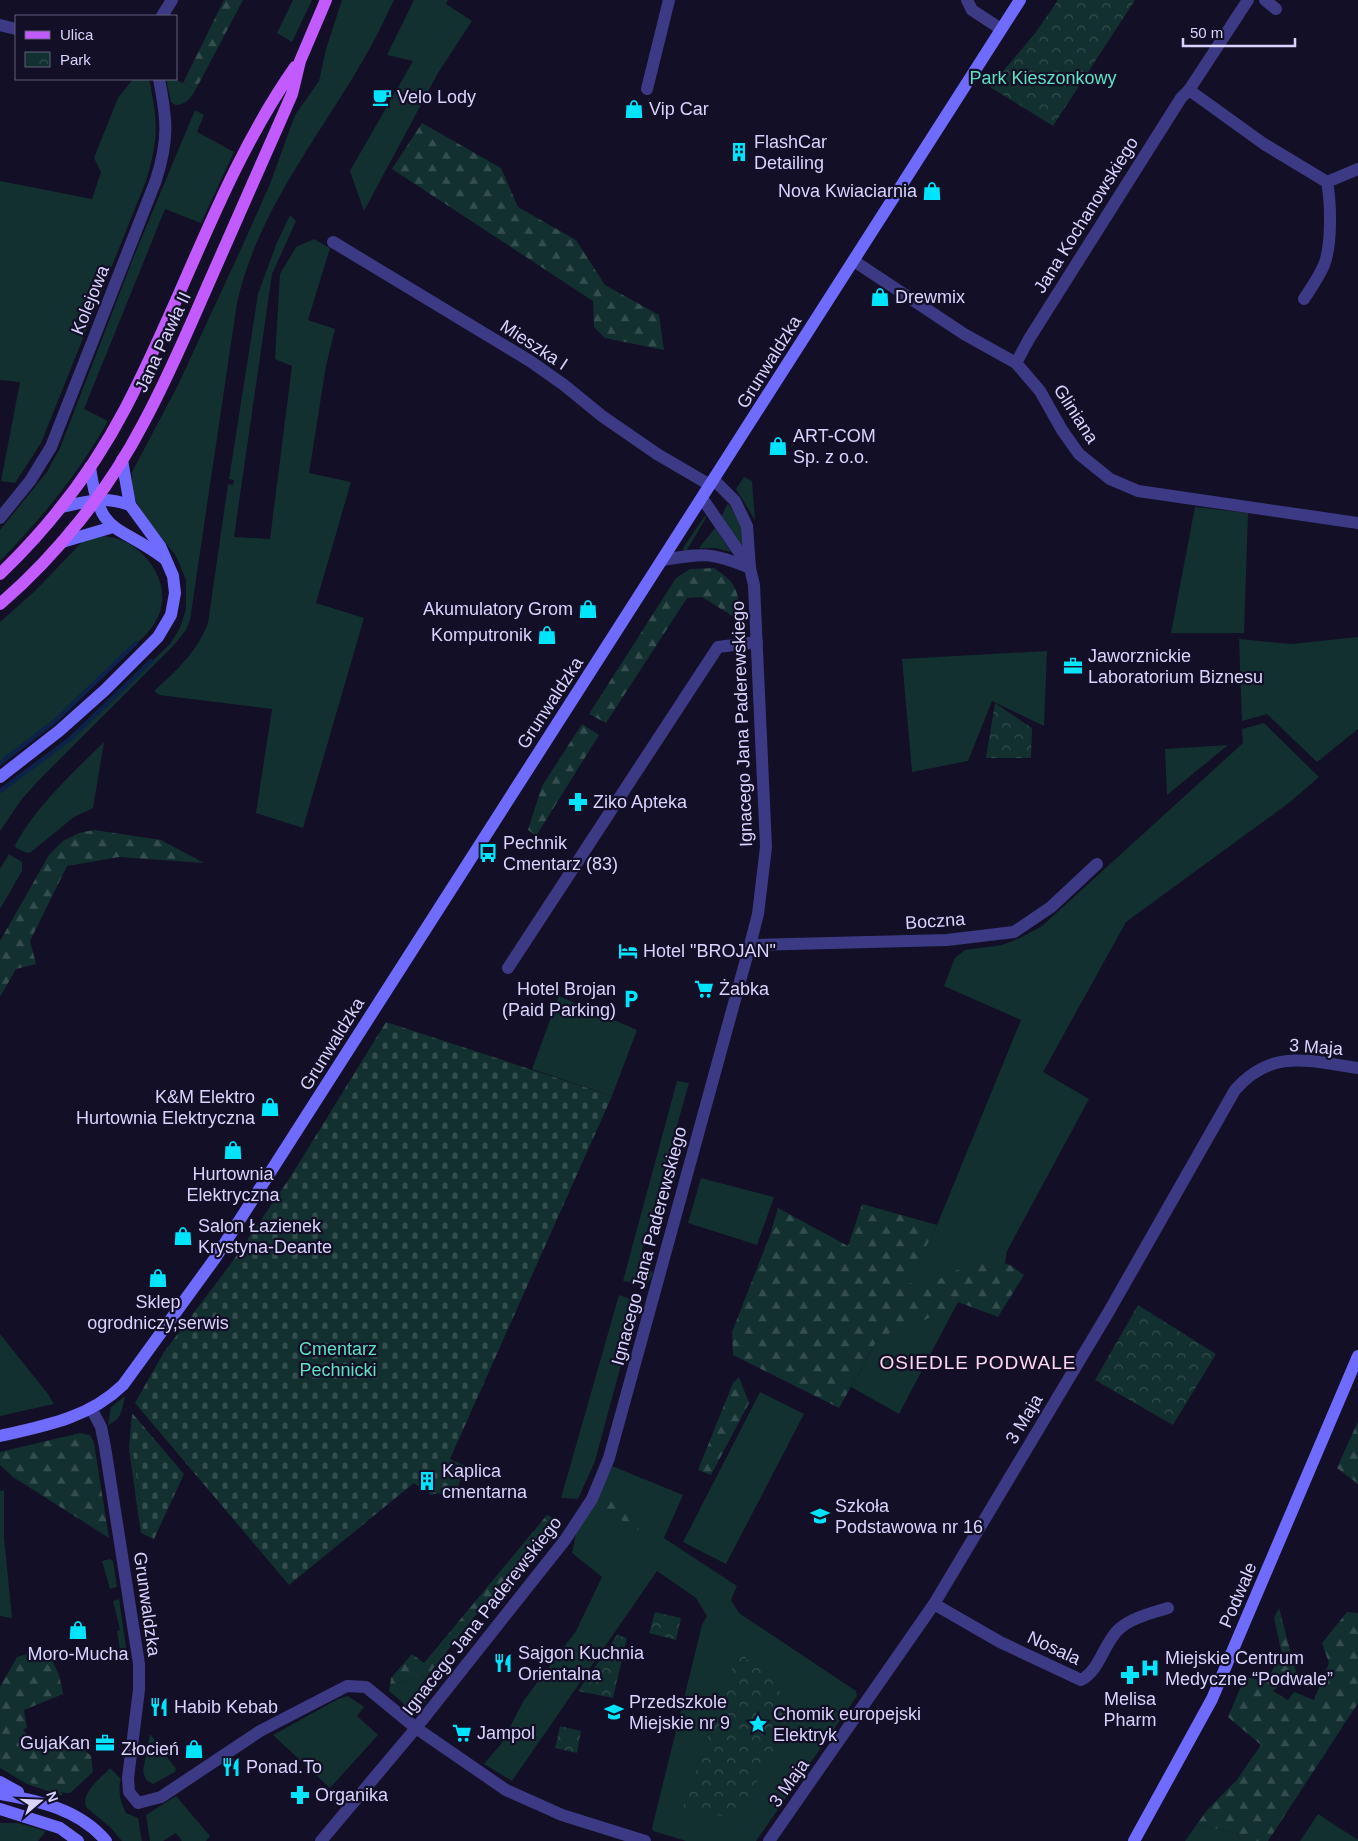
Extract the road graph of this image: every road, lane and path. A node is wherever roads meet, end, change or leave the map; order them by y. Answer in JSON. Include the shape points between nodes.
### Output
{"nodes":[{"id":1,"x":172,"y":0,"type":"edge"},
{"id":2,"x":326,"y":0,"type":"edge"},
{"id":3,"x":669,"y":0,"type":"edge"},
{"id":4,"x":966,"y":0,"type":"edge"},
{"id":5,"x":1020,"y":0,"type":"edge"},
{"id":6,"x":1248,"y":0,"type":"edge"},
{"id":7,"x":1265,"y":0,"type":"edge"},
{"id":8,"x":1276,"y":9,"type":"dead end"},
{"id":9,"x":163,"y":15,"type":"edge"},
{"id":10,"x":0,"y":25,"type":"edge"},
{"id":11,"x":15,"y":30,"type":"edge"},
{"id":12,"x":1001,"y":30,"type":"junction"},
{"id":13,"x":300,"y":61,"type":"junction"},
{"id":14,"x":159,"y":80,"type":"edge"},
{"id":15,"x":647,"y":89,"type":"dead end"},
{"id":16,"x":1189,"y":90,"type":"junction"},
{"id":17,"x":1358,"y":169,"type":"edge"},
{"id":18,"x":1327,"y":182,"type":"junction"},
{"id":19,"x":333,"y":242,"type":"dead end"},
{"id":20,"x":854,"y":261,"type":"junction"},
{"id":21,"x":1304,"y":299,"type":"dead end"},
{"id":22,"x":1016,"y":363,"type":"junction"},
{"id":23,"x":122,"y":460,"type":"junction"},
{"id":24,"x":90,"y":467,"type":"junction"},
{"id":25,"x":712,"y":483,"type":"junction"},
{"id":26,"x":702,"y":498,"type":"junction"},
{"id":27,"x":95,"y":499,"type":"junction"},
{"id":28,"x":130,"y":505,"type":"junction"},
{"id":29,"x":62,"y":507,"type":"junction"},
{"id":30,"x":0,"y":518,"type":"edge"},
{"id":31,"x":1358,"y":523,"type":"edge"},
{"id":32,"x":113,"y":527,"type":"junction"},
{"id":33,"x":62,"y":542,"type":"junction"},
{"id":34,"x":166,"y":559,"type":"junction"},
{"id":35,"x":663,"y":560,"type":"junction"},
{"id":36,"x":750,"y":568,"type":"junction"},
{"id":37,"x":0,"y":574,"type":"edge"},
{"id":38,"x":0,"y":604,"type":"edge"},
{"id":39,"x":757,"y":642,"type":"junction"},
{"id":40,"x":0,"y":778,"type":"edge"},
{"id":41,"x":1097,"y":864,"type":"dead end"},
{"id":42,"x":750,"y":945,"type":"junction"},
{"id":43,"x":508,"y":968,"type":"dead end"},
{"id":44,"x":1358,"y":1068,"type":"edge"},
{"id":45,"x":1358,"y":1356,"type":"edge"},
{"id":46,"x":92,"y":1410,"type":"junction"},
{"id":47,"x":0,"y":1436,"type":"edge"},
{"id":48,"x":934,"y":1604,"type":"junction"},
{"id":49,"x":1168,"y":1608,"type":"dead end"},
{"id":50,"x":416,"y":1728,"type":"junction"},
{"id":51,"x":0,"y":1782,"type":"edge"},
{"id":52,"x":0,"y":1794,"type":"edge"},
{"id":53,"x":34,"y":1800,"type":"junction"},
{"id":54,"x":0,"y":1808,"type":"edge"},
{"id":55,"x":20,"y":1815,"type":"junction"},
{"id":56,"x":0,"y":1817,"type":"edge"},
{"id":57,"x":78,"y":1841,"type":"edge"},
{"id":58,"x":106,"y":1841,"type":"edge"},
{"id":59,"x":321,"y":1841,"type":"edge"},
{"id":60,"x":645,"y":1841,"type":"edge"},
{"id":61,"x":769,"y":1841,"type":"edge"},
{"id":62,"x":1134,"y":1841,"type":"edge"}],
"edges":[{"from":1,"to":9,"type":"street"},
{"from":2,"to":13,"type":"main road","name":"Jana Pawła II"},
{"from":3,"to":15,"type":"street"},
{"from":4,"to":12,"type":"street","via":[[972,10]]},
{"from":5,"to":12,"type":"street","name":"Grunwaldzka"},
{"from":6,"to":16,"type":"street","name":"Jana Kochanowskiego"},
{"from":7,"to":8,"type":"street"},
{"from":10,"to":11,"type":"street"},
{"from":12,"to":20,"type":"street","name":"Grunwaldzka"},
{"from":13,"to":23,"type":"main road","name":"Jana Pawła II","via":[[292,94],[190,327],[155,402]]},
{"from":13,"to":24,"type":"main road","name":"Jana Pawła II","via":[[280,88],[241,160],[140,380]]},
{"from":14,"to":30,"type":"street","name":"Kolejowa","via":[[167,136],[156,180],[50,447],[30,481]]},
{"from":16,"to":18,"type":"street","via":[[1264,144]]},
{"from":16,"to":22,"type":"street","name":"Jana Kochanowskiego","via":[[1107,214]]},
{"from":17,"to":18,"type":"street"},
{"from":18,"to":21,"type":"street","via":[[1327,252],[1324,264]]},
{"from":19,"to":25,"type":"street","name":"Mieszka I","via":[[530,361],[657,454]]},
{"from":20,"to":22,"type":"street","name":"Gliniana","via":[[964,334]]},
{"from":20,"to":25,"type":"street","name":"Grunwaldzka"},
{"from":22,"to":31,"type":"street","name":"Gliniana","via":[[1040,391],[1071,445],[1096,469],[1123,486],[1147,493]]},
{"from":23,"to":27,"type":"main road","name":"Jana Pawła II"},
{"from":23,"to":28,"type":"street"},
{"from":24,"to":27,"type":"street"},
{"from":24,"to":29,"type":"main road","name":"Jana Pawła II"},
{"from":25,"to":26,"type":"street","name":"Grunwaldzka"},
{"from":25,"to":36,"type":"street","name":"Ignacego Jana Paderewskiego","via":[[735,501],[747,526]]},
{"from":26,"to":35,"type":"street","name":"Grunwaldzka"},
{"from":26,"to":36,"type":"street","name":"Ignacego Jana Paderewskiego"},
{"from":27,"to":28,"type":"street"},
{"from":27,"to":29,"type":"street"},
{"from":27,"to":32,"type":"street","via":[[102,515]]},
{"from":27,"to":33,"type":"main road","name":"Jana Pawła II"},
{"from":28,"to":34,"type":"street","via":[[153,534]]},
{"from":29,"to":37,"type":"main road","name":"Jana Pawła II"},
{"from":32,"to":33,"type":"street"},
{"from":32,"to":34,"type":"street"},
{"from":33,"to":38,"type":"main road","name":"Jana Pawła II"},
{"from":34,"to":40,"type":"street","via":[[175,592],[171,615],[163,630],[85,708]]},
{"from":35,"to":36,"type":"street","via":[[705,554]]},
{"from":35,"to":46,"type":"street","name":"Grunwaldzka","via":[[216,1257],[123,1385]]},
{"from":36,"to":39,"type":"street","name":"Ignacego Jana Paderewskiego"},
{"from":39,"to":42,"type":"street","name":"Ignacego Jana Paderewskiego","via":[[766,846],[758,914]]},
{"from":39,"to":43,"type":"street","via":[[718,647]]},
{"from":41,"to":42,"type":"street","name":"Boczna","via":[[1050,907],[1014,932],[947,940]]},
{"from":42,"to":50,"type":"street","name":"Ignacego Jana Paderewskiego","via":[[609,1458],[592,1498],[565,1540]]},
{"from":44,"to":48,"type":"street","name":"3 Maja","via":[[1310,1062],[1272,1063],[1252,1073],[1235,1090],[1108,1313]]},
{"from":45,"to":62,"type":"street","name":"Podwale","via":[[1212,1699]]},
{"from":46,"to":47,"type":"street","name":"Grunwaldzka"},
{"from":46,"to":50,"type":"street","name":"Grunwaldzka","via":[[106,1447],[139,1664],[128,1778],[129,1792],[138,1803],[161,1797],[260,1731],[347,1686],[366,1687]]},
{"from":48,"to":49,"type":"street","name":"Nosala","via":[[1000,1642],[1081,1680],[1091,1675],[1119,1629],[1128,1622]]},
{"from":48,"to":61,"type":"street","name":"3 Maja"},
{"from":50,"to":59,"type":"street","name":"Ignacego Jana Paderewskiego"},
{"from":50,"to":60,"type":"street","via":[[477,1772],[523,1799],[562,1816]]},
{"from":51,"to":53,"type":"street"},
{"from":52,"to":53,"type":"street"},
{"from":53,"to":58,"type":"street","via":[[70,1813]]},
{"from":54,"to":55,"type":"street"},
{"from":55,"to":56,"type":"street"},
{"from":55,"to":57,"type":"street","via":[[60,1828]]}]}
